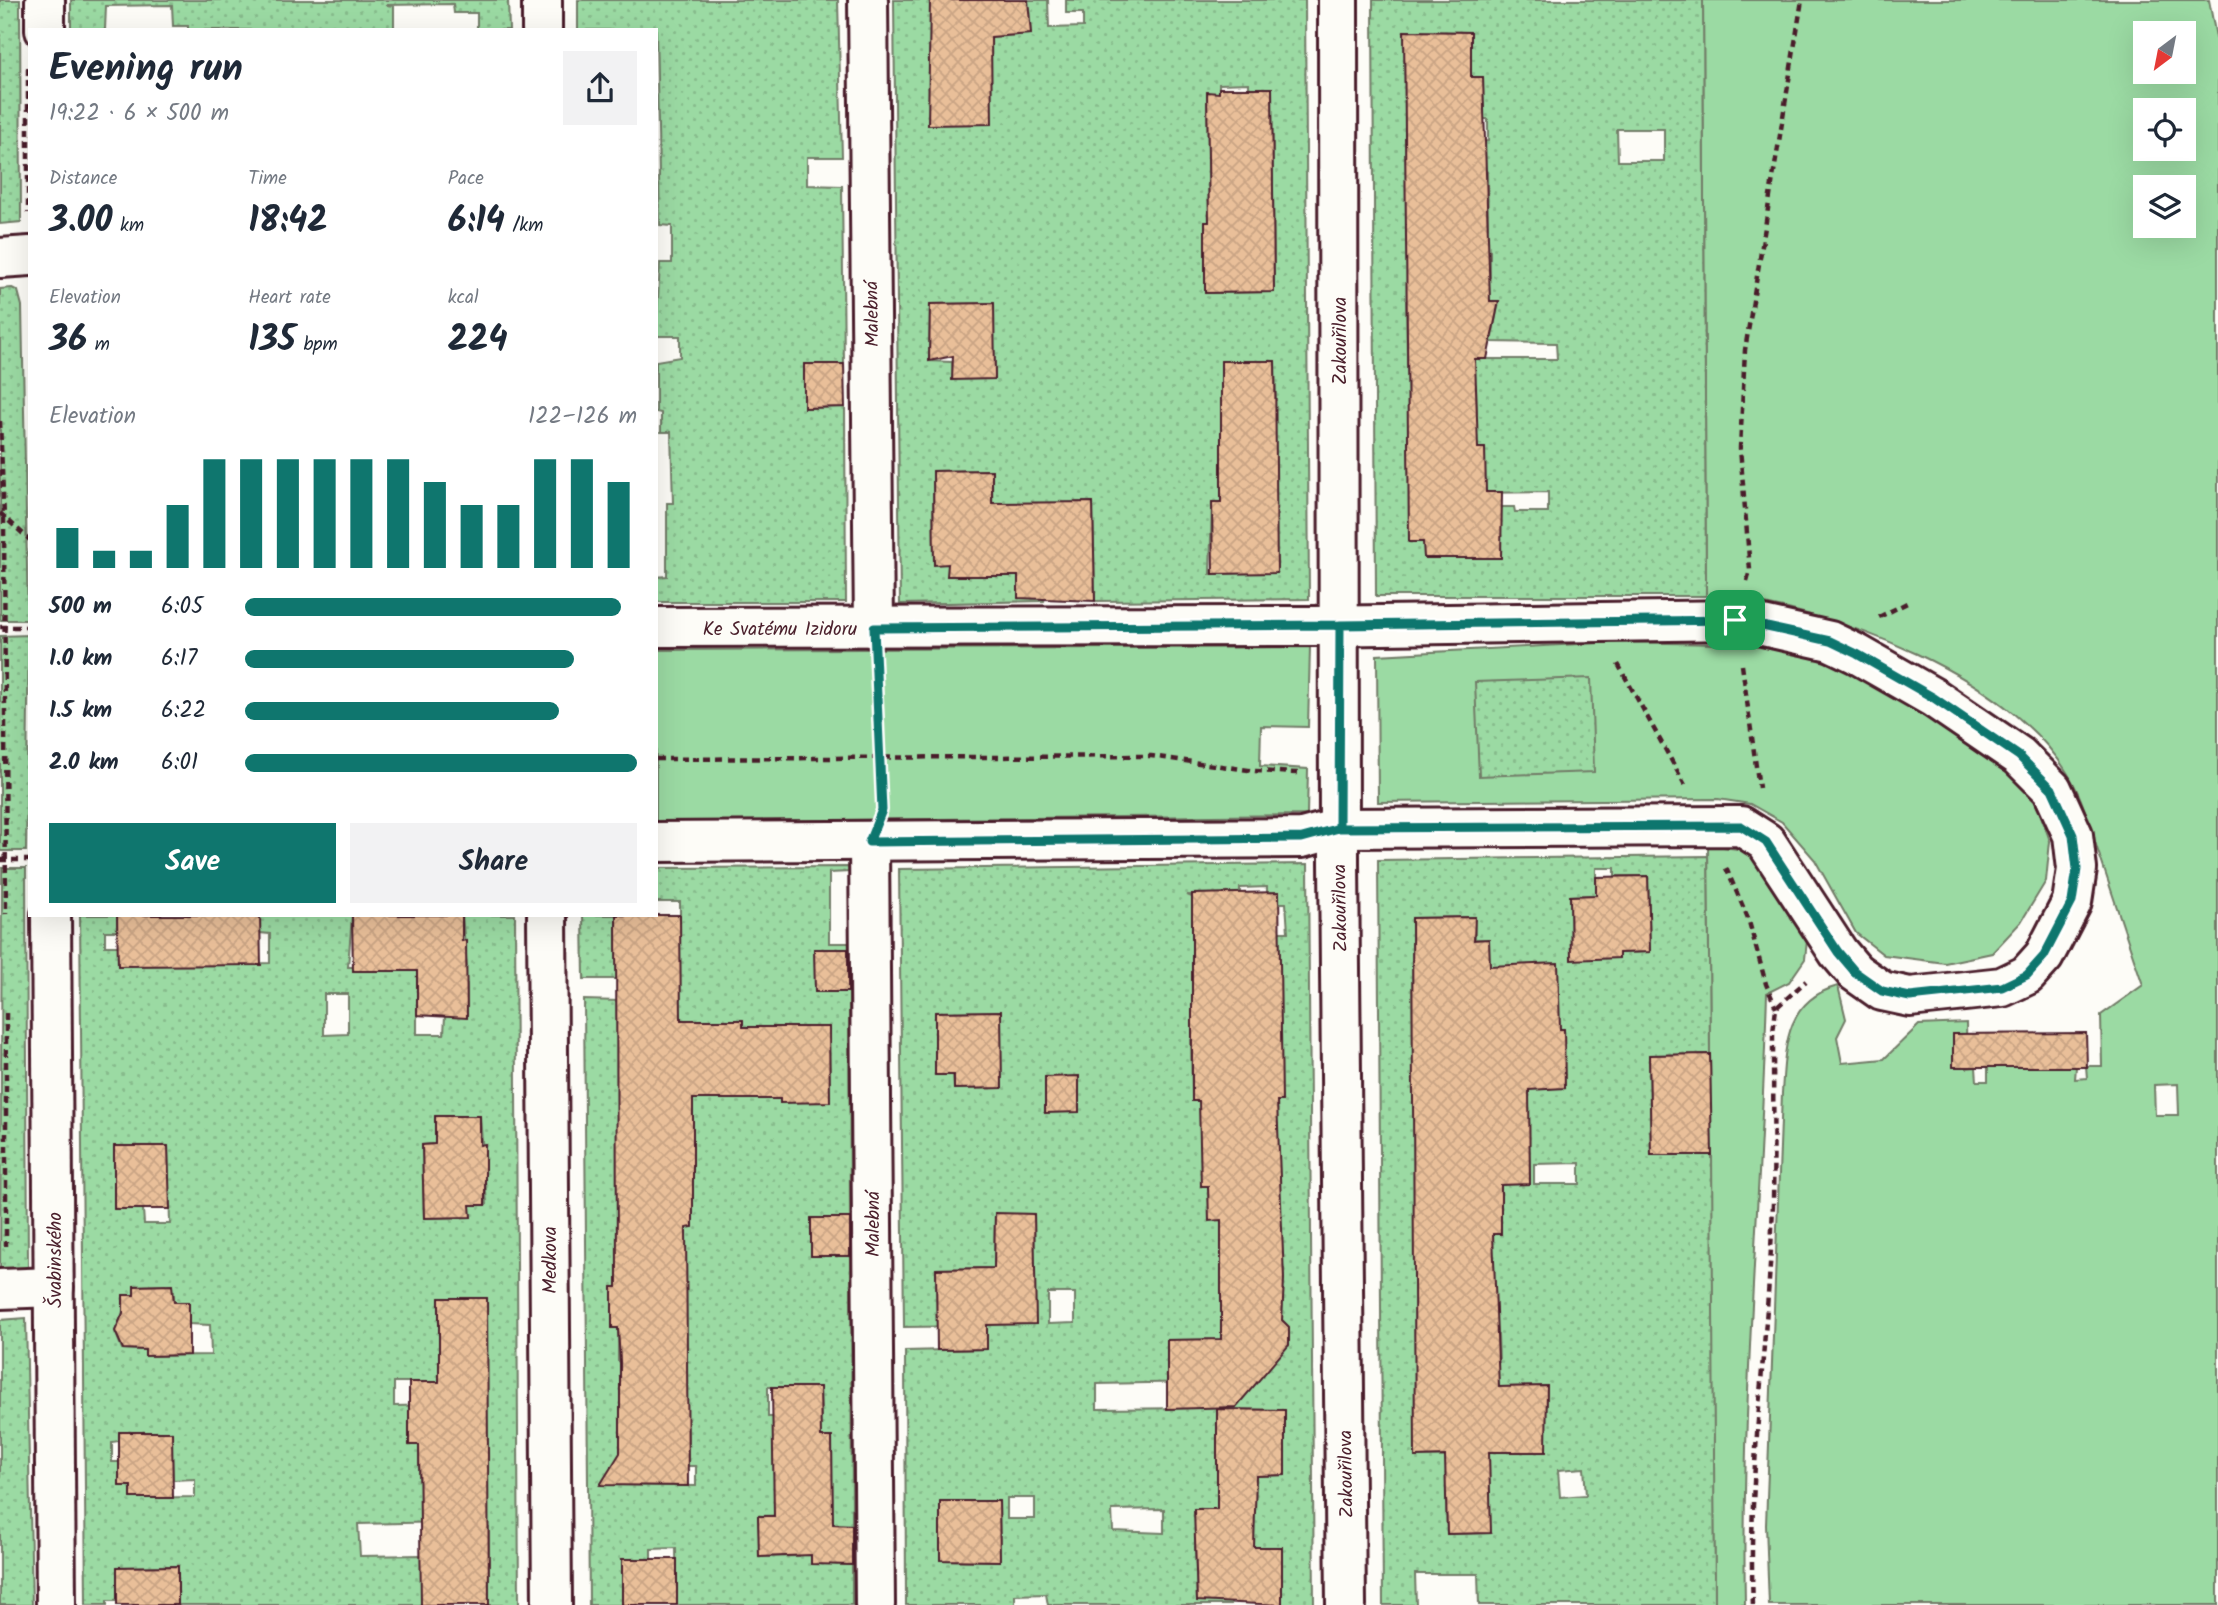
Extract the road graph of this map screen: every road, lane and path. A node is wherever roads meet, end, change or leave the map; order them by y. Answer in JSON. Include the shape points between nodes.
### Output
{"nodes":[{"id":1,"x":44,"y":0,"type":"edge"},
{"id":2,"x":542,"y":0,"type":"edge"},
{"id":3,"x":868,"y":0,"type":"edge"},
{"id":4,"x":1338,"y":0,"type":"edge"},
{"id":5,"x":1802,"y":0,"type":"edge"},
{"id":6,"x":39,"y":28,"type":"edge"},
{"id":7,"x":542,"y":28,"type":"edge"},
{"id":8,"x":28,"y":256,"type":"edge"},
{"id":9,"x":0,"y":258,"type":"edge"},
{"id":10,"x":0,"y":421,"type":"edge"},
{"id":11,"x":0,"y":446,"type":"edge"},
{"id":12,"x":2,"y":515,"type":"edge"},
{"id":13,"x":28,"y":538,"type":"edge"},
{"id":14,"x":1735,"y":620,"type":"junction"},
{"id":15,"x":1340,"y":625,"type":"junction"},
{"id":16,"x":28,"y":626,"type":"edge"},
{"id":17,"x":2,"y":627,"type":"edge"},
{"id":18,"x":658,"y":627,"type":"edge"},
{"id":19,"x":874,"y":628,"type":"junction"},
{"id":20,"x":880,"y":756,"type":"junction"},
{"id":21,"x":658,"y":759,"type":"edge"},
{"id":22,"x":1302,"y":773,"type":"dead end"},
{"id":23,"x":1339,"y":828,"type":"junction"},
{"id":24,"x":658,"y":842,"type":"edge"},
{"id":25,"x":869,"y":842,"type":"junction"},
{"id":26,"x":1766,"y":842,"type":"junction"},
{"id":27,"x":3,"y":860,"type":"edge"},
{"id":28,"x":28,"y":860,"type":"edge"},
{"id":29,"x":51,"y":917,"type":"edge"},
{"id":30,"x":547,"y":917,"type":"edge"},
{"id":31,"x":6,"y":928,"type":"dead end"},
{"id":32,"x":1838,"y":952,"type":"junction"},
{"id":33,"x":6,"y":1010,"type":"dead end"},
{"id":34,"x":3,"y":1230,"type":"edge"},
{"id":35,"x":54,"y":1287,"type":"junction"},
{"id":36,"x":4,"y":1289,"type":"edge"},
{"id":37,"x":56,"y":1605,"type":"edge"},
{"id":38,"x":552,"y":1605,"type":"edge"},
{"id":39,"x":875,"y":1605,"type":"edge"},
{"id":40,"x":1346,"y":1605,"type":"edge"},
{"id":41,"x":1753,"y":1605,"type":"edge"}],
"edges":[{"from":1,"to":6,"type":"street"},
{"from":2,"to":7,"type":"street"},
{"from":3,"to":19,"type":"street","name":"Malebná"},
{"from":4,"to":15,"type":"street","name":"Zakouřilova"},
{"from":5,"to":14,"type":"path","via":[[1745,350],[1740,448],[1750,570]]},
{"from":8,"to":9,"type":"street"},
{"from":10,"to":11,"type":"path"},
{"from":11,"to":12,"type":"path"},
{"from":12,"to":13,"type":"path"},
{"from":12,"to":17,"type":"path"},
{"from":14,"to":15,"type":"street","name":"Ke Svatému Izidoru"},
{"from":14,"to":26,"type":"path"},
{"from":14,"to":32,"type":"street","name":"Ke Svatému Izidoru","via":[[1830,641],[1934,698],[2019,756],[2052,789],[2073,835],[2077,869],[2072,902],[2044,956],[2027,975],[2002,987],[1910,997],[1882,991],[1855,972]]},
{"from":15,"to":19,"type":"street","name":"Ke Svatému Izidoru"},
{"from":15,"to":23,"type":"street","name":"Zakouřilova"},
{"from":16,"to":17,"type":"path"},
{"from":17,"to":27,"type":"path"},
{"from":18,"to":19,"type":"street","name":"Ke Svatému Izidoru"},
{"from":19,"to":20,"type":"path"},
{"from":20,"to":21,"type":"path"},
{"from":20,"to":22,"type":"path","via":[[1151,756]]},
{"from":20,"to":25,"type":"path","via":[[882,810]]},
{"from":23,"to":25,"type":"street","name":"Ke Svatému Izidoru","via":[[1302,838]]},
{"from":23,"to":26,"type":"street","name":"Ke Svatému Izidoru","via":[[1715,824],[1741,826]]},
{"from":23,"to":40,"type":"street","name":"Zakouřilova"},
{"from":24,"to":25,"type":"street","name":"Ke Svatému Izidoru"},
{"from":25,"to":39,"type":"street","name":"Malebná"},
{"from":26,"to":32,"type":"street","name":"Ke Svatému Izidoru"},
{"from":27,"to":28,"type":"path"},
{"from":27,"to":31,"type":"path"},
{"from":29,"to":35,"type":"street","name":"Švabinského"},
{"from":30,"to":38,"type":"street","name":"Medkova"},
{"from":32,"to":41,"type":"path","via":[[1776,1008],[1773,1203],[1756,1452]]},
{"from":33,"to":34,"type":"path"},
{"from":34,"to":36,"type":"path"},
{"from":35,"to":36,"type":"street"},
{"from":35,"to":37,"type":"street","name":"Švabinského"}]}
